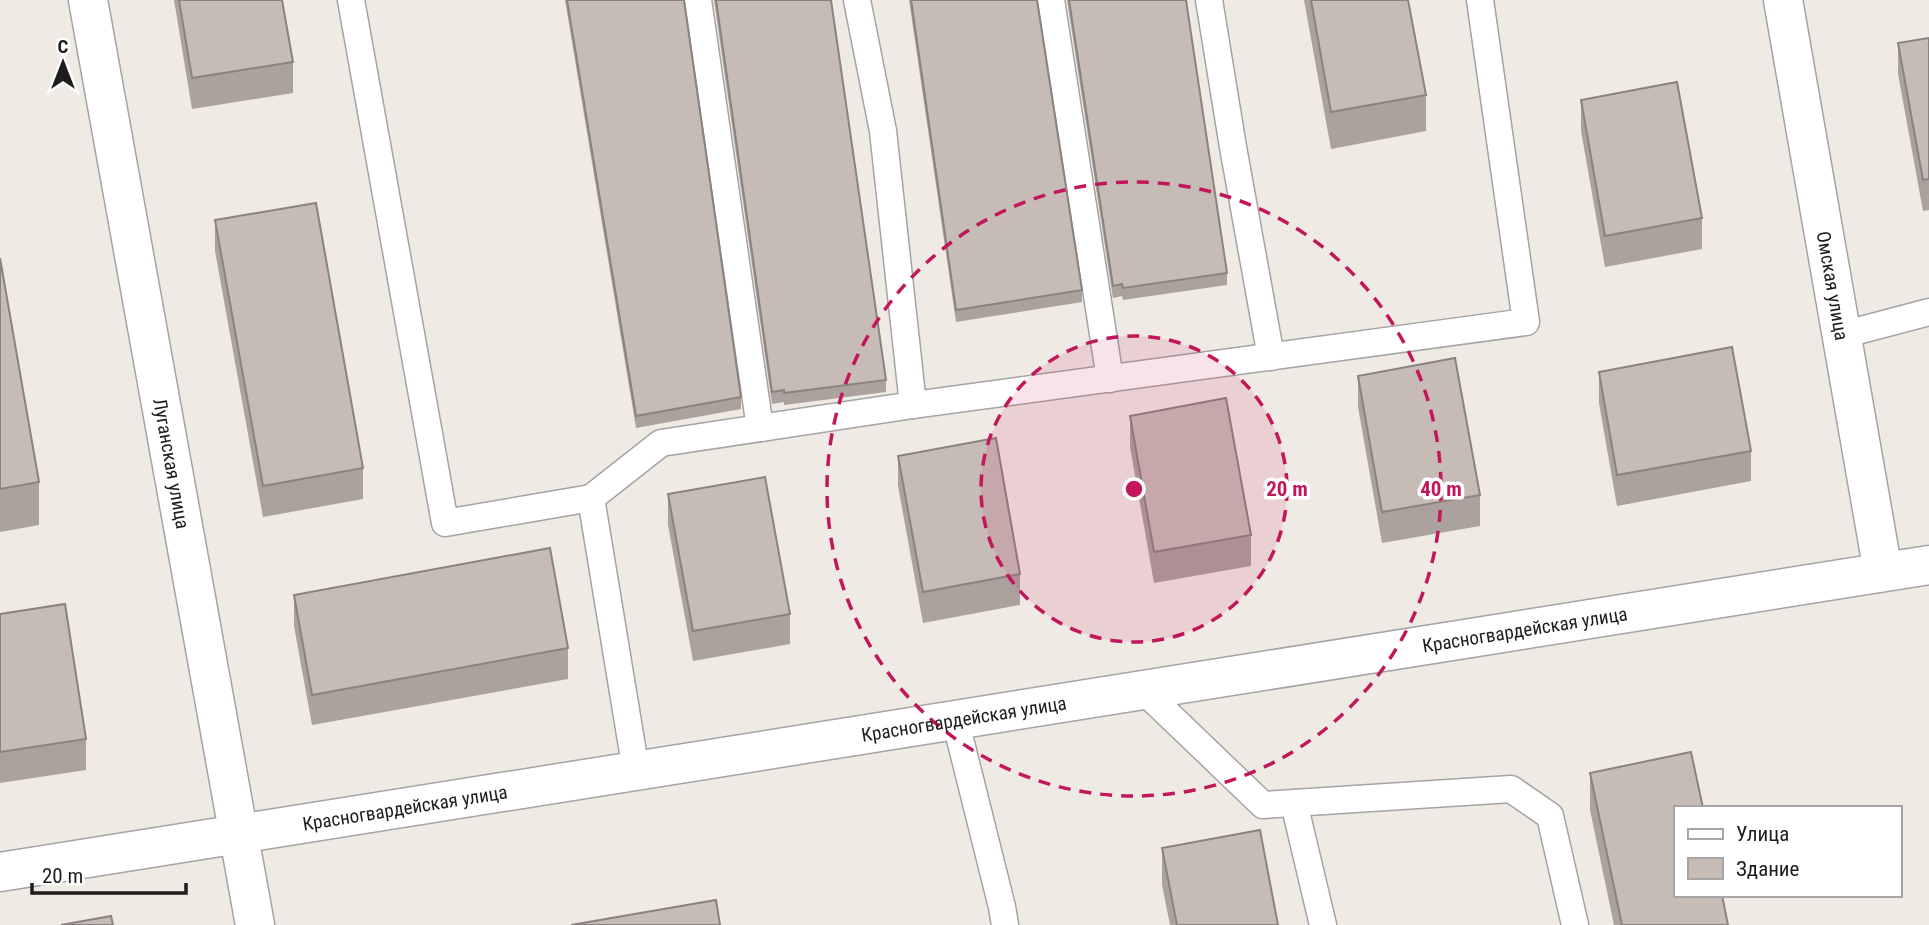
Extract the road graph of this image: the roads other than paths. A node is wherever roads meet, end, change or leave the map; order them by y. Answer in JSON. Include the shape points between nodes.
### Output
{"nodes":[{"id":1,"x":88,"y":0,"type":"edge"},
{"id":2,"x":351,"y":0,"type":"edge"},
{"id":3,"x":698,"y":0,"type":"edge"},
{"id":4,"x":857,"y":0,"type":"edge"},
{"id":5,"x":1051,"y":0,"type":"edge"},
{"id":6,"x":1209,"y":0,"type":"edge"},
{"id":7,"x":1480,"y":0,"type":"edge"},
{"id":8,"x":1783,"y":0,"type":"edge"},
{"id":9,"x":1929,"y":312,"type":"edge"},
{"id":10,"x":1842,"y":335,"type":"junction"},
{"id":11,"x":1272,"y":357,"type":"junction"},
{"id":12,"x":1111,"y":379,"type":"junction"},
{"id":13,"x":913,"y":405,"type":"junction"},
{"id":14,"x":760,"y":428,"type":"junction"},
{"id":15,"x":591,"y":498,"type":"junction"},
{"id":16,"x":1929,"y":565,"type":"edge"},
{"id":17,"x":1883,"y":572,"type":"junction"},
{"id":18,"x":1143,"y":690,"type":"junction"},
{"id":19,"x":955,"y":719,"type":"junction"},
{"id":20,"x":636,"y":771,"type":"junction"},
{"id":21,"x":1294,"y":803,"type":"junction"},
{"id":22,"x":239,"y":834,"type":"junction"},
{"id":23,"x":0,"y":872,"type":"edge"},
{"id":24,"x":256,"y":925,"type":"edge"},
{"id":25,"x":1005,"y":925,"type":"edge"},
{"id":26,"x":1323,"y":925,"type":"edge"},
{"id":27,"x":1575,"y":925,"type":"edge"}],
"edges":[{"from":1,"to":22,"type":"street","name":"Луганская улица"},
{"from":2,"to":15,"type":"lane","via":[[445,523]]},
{"from":3,"to":14,"type":"lane"},
{"from":4,"to":13,"type":"lane","via":[[883,131]]},
{"from":5,"to":12,"type":"lane"},
{"from":6,"to":11,"type":"lane"},
{"from":7,"to":11,"type":"lane","via":[[1526,322]]},
{"from":8,"to":10,"type":"street","name":"Омская улица"},
{"from":9,"to":10,"type":"lane"},
{"from":10,"to":17,"type":"street","name":"Омская улица"},
{"from":11,"to":12,"type":"lane"},
{"from":12,"to":13,"type":"lane"},
{"from":13,"to":14,"type":"lane"},
{"from":14,"to":15,"type":"lane","via":[[661,443]]},
{"from":15,"to":20,"type":"lane"},
{"from":16,"to":17,"type":"street","name":"Красногвардейская улица"},
{"from":17,"to":18,"type":"street","name":"Красногвардейская улица"},
{"from":18,"to":19,"type":"street","name":"Красногвардейская улица"},
{"from":18,"to":21,"type":"lane","via":[[1263,805]]},
{"from":19,"to":20,"type":"street","name":"Красногвардейская улица"},
{"from":19,"to":25,"type":"lane"},
{"from":20,"to":22,"type":"street","name":"Красногвардейская улица"},
{"from":21,"to":26,"type":"lane"},
{"from":21,"to":27,"type":"lane","via":[[1511,789],[1550,816]]},
{"from":22,"to":23,"type":"street","name":"Красногвардейская улица"},
{"from":22,"to":24,"type":"street","name":"Луганская улица"}]}
